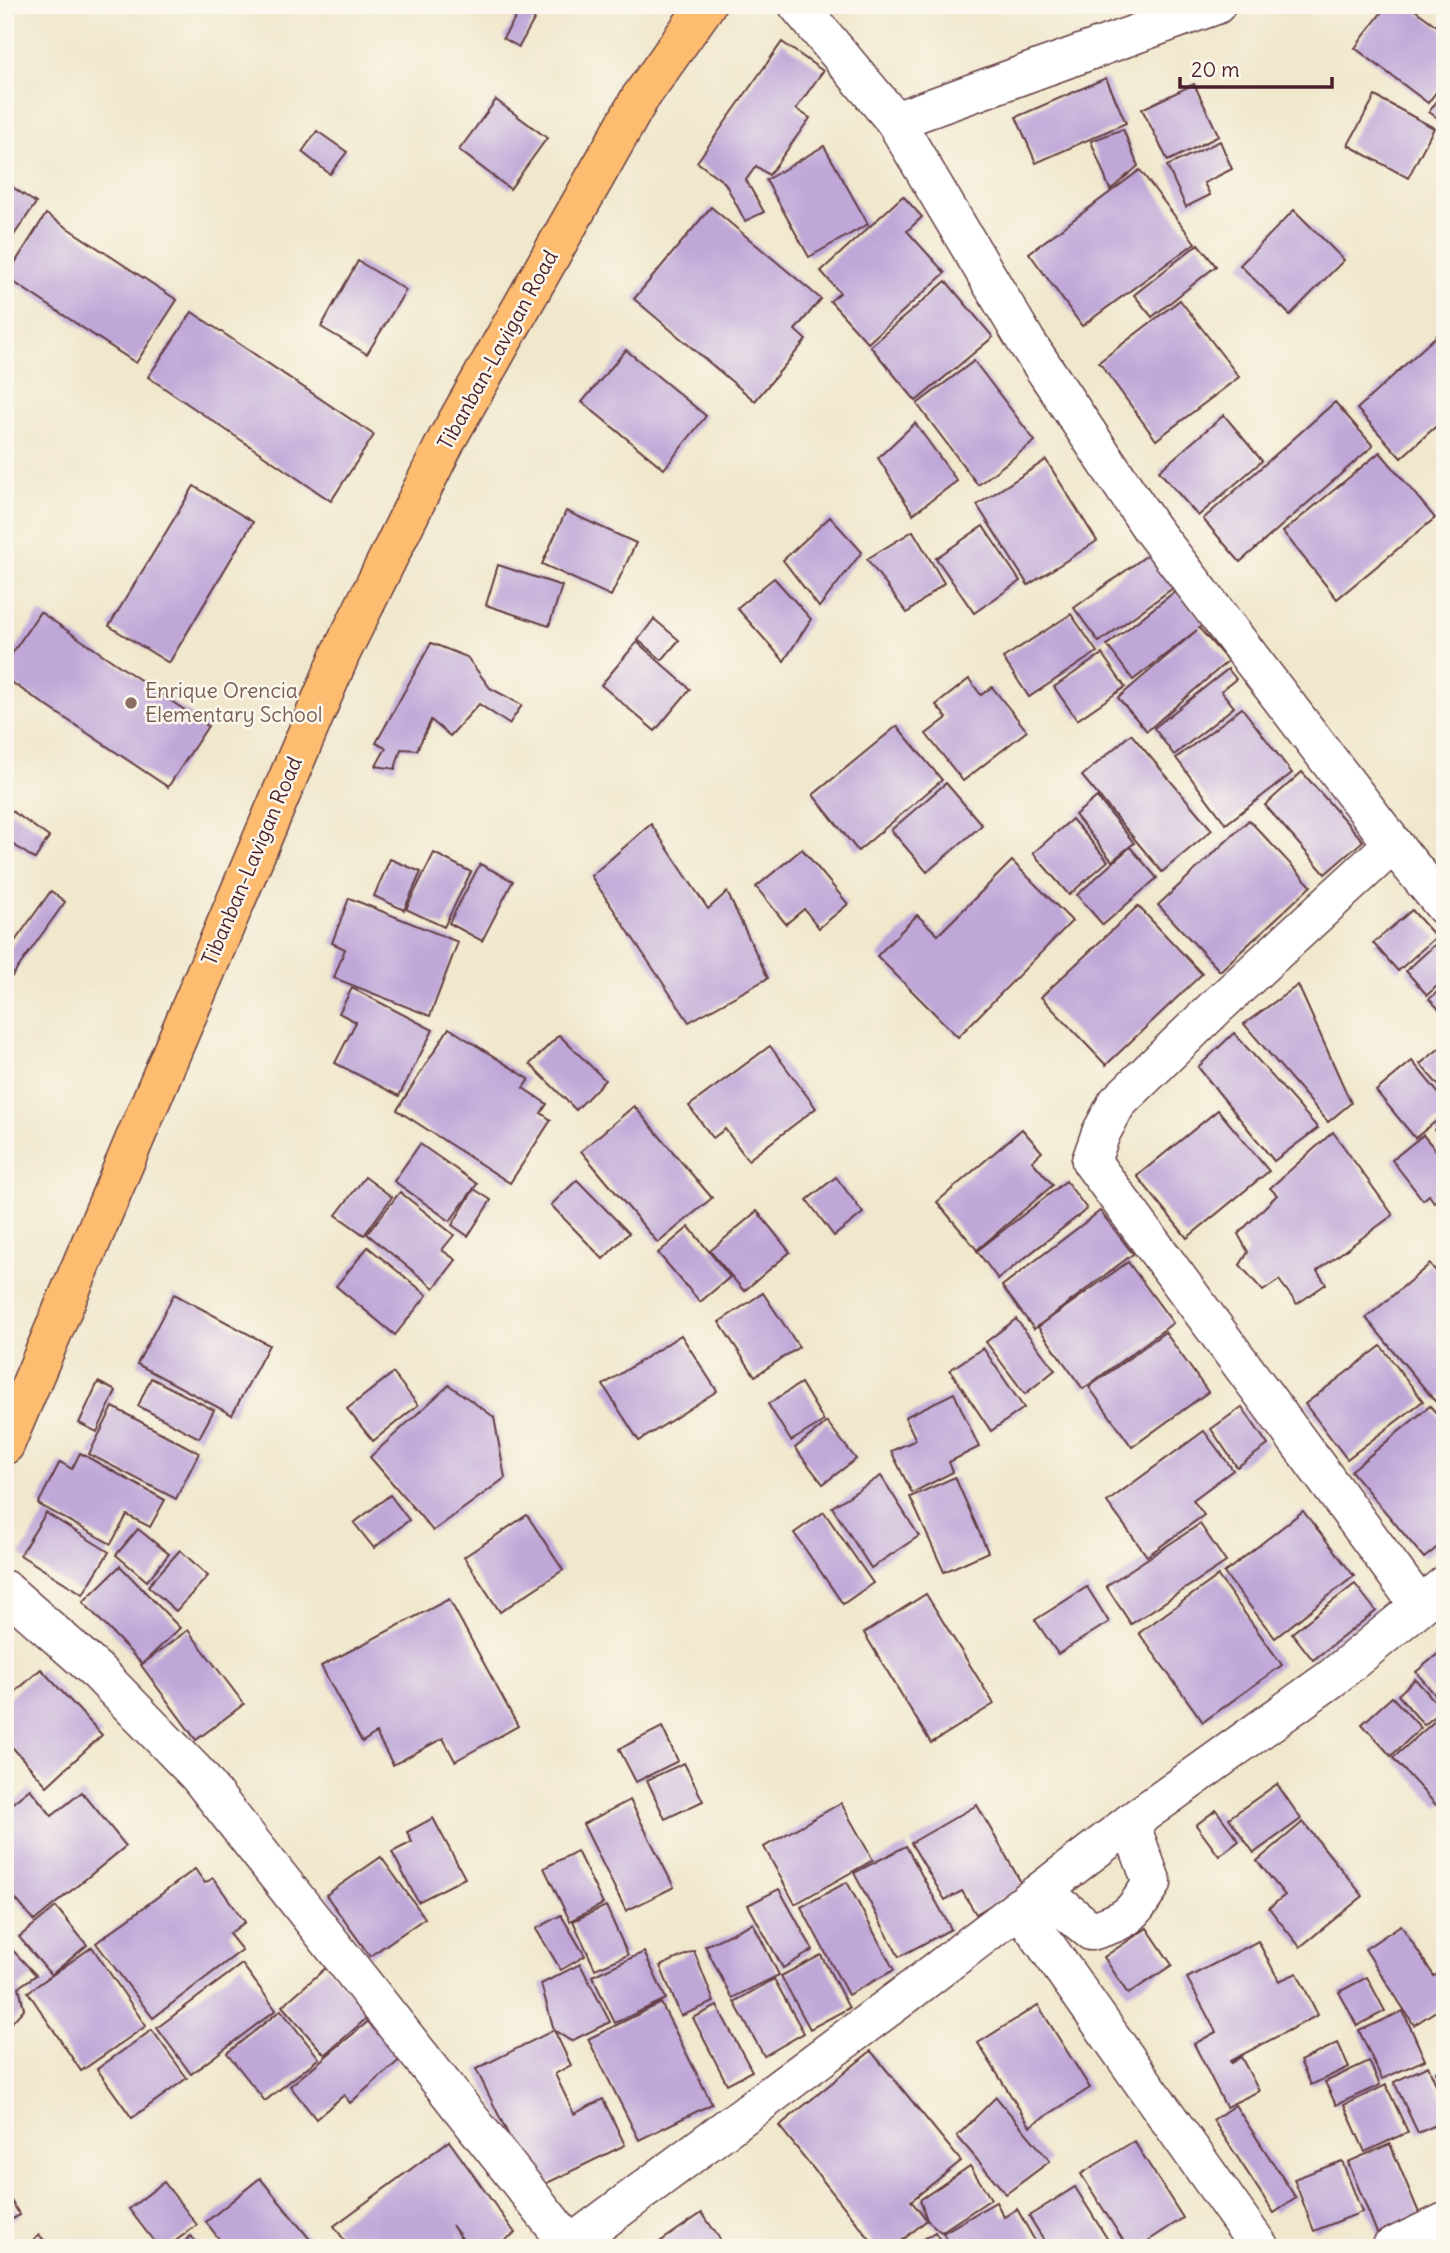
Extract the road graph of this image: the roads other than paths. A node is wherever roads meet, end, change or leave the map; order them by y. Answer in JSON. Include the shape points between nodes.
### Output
{"nodes":[{"id":1,"x":706,"y":5,"type":"edge"},
{"id":2,"x":798,"y":5,"type":"edge"},
{"id":3,"x":1216,"y":5,"type":"edge"},
{"id":4,"x":895,"y":121,"type":"junction"},
{"id":5,"x":1393,"y":844,"type":"junction"},
{"id":6,"x":1445,"y":907,"type":"edge"},
{"id":7,"x":5,"y":1445,"type":"edge"},
{"id":8,"x":5,"y":1590,"type":"edge"},
{"id":9,"x":1432,"y":1595,"type":"edge"},
{"id":10,"x":1130,"y":1823,"type":"junction"},
{"id":11,"x":1030,"y":1899,"type":"junction"},
{"id":12,"x":1445,"y":2222,"type":"edge"},
{"id":13,"x":569,"y":2247,"type":"edge"},
{"id":14,"x":1260,"y":2248,"type":"edge"},
{"id":15,"x":1391,"y":2248,"type":"edge"}],
"edges":[{"from":1,"to":7,"type":"main road","name":"Tibanban-Lavigan Road","via":[[640,98],[447,439],[341,653]]},
{"from":2,"to":4,"type":"street"},
{"from":3,"to":4,"type":"street"},
{"from":4,"to":5,"type":"street","via":[[1027,343],[1151,528]]},
{"from":5,"to":6,"type":"street"},
{"from":5,"to":9,"type":"street","via":[[1116,1103],[1091,1161]]},
{"from":8,"to":13,"type":"street","via":[[98,1672],[198,1776]]},
{"from":9,"to":10,"type":"street","via":[[1332,1678]]},
{"from":10,"to":11,"type":"street"},
{"from":10,"to":11,"type":"street","via":[[1152,1883],[1134,1911],[1091,1931]]},
{"from":11,"to":13,"type":"street"},
{"from":11,"to":14,"type":"street"},
{"from":12,"to":15,"type":"street"}]}
